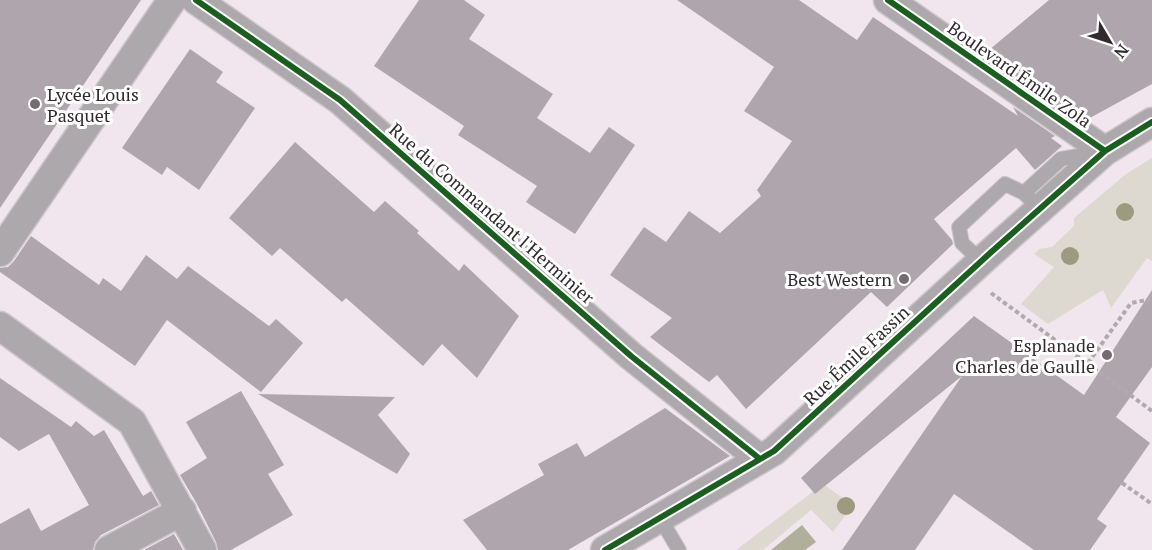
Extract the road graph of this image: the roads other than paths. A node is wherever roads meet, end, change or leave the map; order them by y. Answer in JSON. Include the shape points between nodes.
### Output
{"nodes":[{"id":1,"x":172,"y":0,"type":"edge"},
{"id":2,"x":196,"y":0,"type":"edge"},
{"id":3,"x":888,"y":0,"type":"edge"},
{"id":4,"x":1152,"y":122,"type":"edge"},
{"id":5,"x":1105,"y":151,"type":"junction"},
{"id":6,"x":1032,"y":201,"type":"junction"},
{"id":7,"x":0,"y":252,"type":"edge"},
{"id":8,"x":981,"y":261,"type":"junction"},
{"id":9,"x":0,"y":326,"type":"edge"},
{"id":10,"x":760,"y":459,"type":"junction"},
{"id":11,"x":182,"y":510,"type":"junction"},
{"id":12,"x":660,"y":518,"type":"junction"},
{"id":13,"x":109,"y":550,"type":"edge"},
{"id":14,"x":202,"y":550,"type":"edge"},
{"id":15,"x":605,"y":550,"type":"edge"},
{"id":16,"x":679,"y":550,"type":"edge"}],
"edges":[{"from":1,"to":7,"type":"street"},
{"from":2,"to":10,"type":"street","name":"Rue du Commandant l'Herminier","via":[[340,100],[631,356]]},
{"from":3,"to":5,"type":"street","name":"Boulevard Émile Zola"},
{"from":4,"to":5,"type":"street","name":"Rue Émile Fassin"},
{"from":5,"to":6,"type":"street","name":"Rue Émile Fassin"},
{"from":6,"to":8,"type":"street","name":"Rue Émile Fassin"},
{"from":6,"to":8,"type":"lane","via":[[1005,184],[959,227],[962,243]]},
{"from":8,"to":10,"type":"street","name":"Rue Émile Fassin","via":[[774,451]]},
{"from":9,"to":11,"type":"street","via":[[132,422]]},
{"from":10,"to":12,"type":"street","name":"Rue Émile Fassin"},
{"from":11,"to":13,"type":"street"},
{"from":11,"to":14,"type":"street"},
{"from":12,"to":15,"type":"street","name":"Rue Émile Fassin"},
{"from":12,"to":16,"type":"lane"}]}
